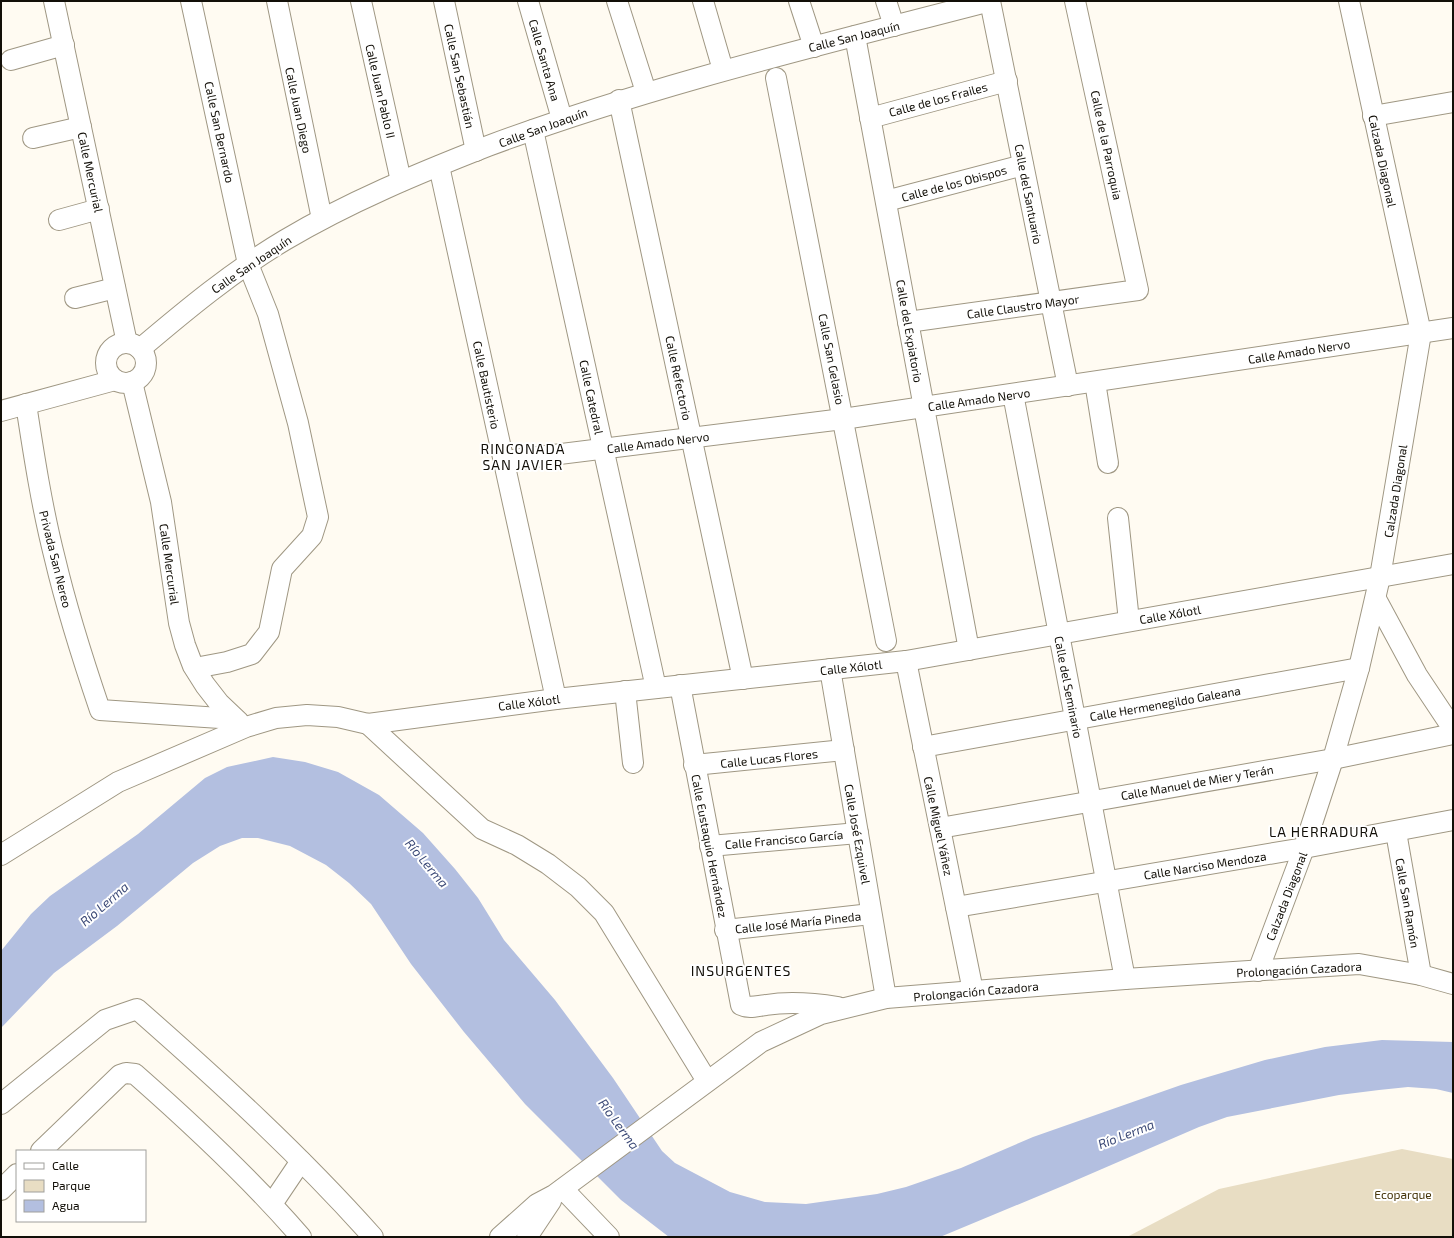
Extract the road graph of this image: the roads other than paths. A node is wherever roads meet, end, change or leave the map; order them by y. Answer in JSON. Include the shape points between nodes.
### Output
{"nodes":[{"id":1,"x":54,"y":1,"type":"edge"},
{"id":2,"x":191,"y":1,"type":"edge"},
{"id":3,"x":276,"y":1,"type":"edge"},
{"id":4,"x":361,"y":1,"type":"edge"},
{"id":5,"x":444,"y":1,"type":"edge"},
{"id":6,"x":528,"y":1,"type":"edge"},
{"id":7,"x":617,"y":1,"type":"edge"},
{"id":8,"x":703,"y":1,"type":"edge"},
{"id":9,"x":798,"y":1,"type":"edge"},
{"id":10,"x":886,"y":1,"type":"edge"},
{"id":11,"x":1076,"y":1,"type":"edge"},
{"id":12,"x":1349,"y":1,"type":"edge"},
{"id":13,"x":983,"y":2,"type":"edge"},
{"id":14,"x":894,"y":26,"type":"junction"},
{"id":15,"x":855,"y":36,"type":"junction"},
{"id":16,"x":64,"y":45,"type":"junction"},
{"id":17,"x":814,"y":47,"type":"junction"},
{"id":18,"x":11,"y":60,"type":"dead end"},
{"id":19,"x":723,"y":70,"type":"junction"},
{"id":20,"x":776,"y":78,"type":"dead end"},
{"id":21,"x":1006,"y":81,"type":"junction"},
{"id":22,"x":646,"y":92,"type":"junction"},
{"id":23,"x":619,"y":100,"type":"junction"},
{"id":24,"x":1453,"y":102,"type":"edge"},
{"id":25,"x":1373,"y":116,"type":"junction"},
{"id":26,"x":870,"y":118,"type":"junction"},
{"id":27,"x":562,"y":120,"type":"junction"},
{"id":28,"x":81,"y":127,"type":"junction"},
{"id":29,"x":533,"y":130,"type":"junction"},
{"id":30,"x":33,"y":138,"type":"dead end"},
{"id":31,"x":476,"y":151,"type":"junction"},
{"id":32,"x":1023,"y":165,"type":"junction"},
{"id":33,"x":439,"y":166,"type":"junction"},
{"id":34,"x":402,"y":181,"type":"junction"},
{"id":35,"x":886,"y":201,"type":"junction"},
{"id":36,"x":99,"y":209,"type":"junction"},
{"id":37,"x":322,"y":219,"type":"junction"},
{"id":38,"x":59,"y":220,"type":"dead end"},
{"id":39,"x":248,"y":264,"type":"junction"},
{"id":40,"x":115,"y":288,"type":"junction"},
{"id":41,"x":1138,"y":290,"type":"joint"},
{"id":42,"x":76,"y":298,"type":"dead end"},
{"id":43,"x":1051,"y":302,"type":"junction"},
{"id":44,"x":908,"y":322,"type":"junction"},
{"id":45,"x":1453,"y":328,"type":"edge"},
{"id":46,"x":1421,"y":333,"type":"junction"},
{"id":47,"x":134,"y":346,"type":"junction"},
{"id":48,"x":123,"y":381,"type":"junction"},
{"id":49,"x":1095,"y":382,"type":"junction"},
{"id":50,"x":1068,"y":386,"type":"junction"},
{"id":51,"x":1013,"y":394,"type":"junction"},
{"id":52,"x":26,"y":404,"type":"junction"},
{"id":53,"x":924,"y":408,"type":"junction"},
{"id":54,"x":1,"y":411,"type":"edge"},
{"id":55,"x":843,"y":420,"type":"junction"},
{"id":56,"x":692,"y":438,"type":"junction"},
{"id":57,"x":604,"y":449,"type":"junction"},
{"id":58,"x":504,"y":461,"type":"junction"},
{"id":59,"x":1108,"y":463,"type":"dead end"},
{"id":60,"x":1118,"y":518,"type":"dead end"},
{"id":61,"x":1453,"y":564,"type":"edge"},
{"id":62,"x":1380,"y":577,"type":"junction"},
{"id":63,"x":1376,"y":599,"type":"junction"},
{"id":64,"x":1129,"y":621,"type":"junction"},
{"id":65,"x":1059,"y":634,"type":"junction"},
{"id":66,"x":886,"y":641,"type":"dead end"},
{"id":67,"x":969,"y":650,"type":"junction"},
{"id":68,"x":906,"y":661,"type":"junction"},
{"id":69,"x":195,"y":668,"type":"junction"},
{"id":70,"x":1359,"y":668,"type":"junction"},
{"id":71,"x":830,"y":669,"type":"junction"},
{"id":72,"x":743,"y":679,"type":"junction"},
{"id":73,"x":680,"y":685,"type":"junction"},
{"id":74,"x":656,"y":688,"type":"junction"},
{"id":75,"x":625,"y":691,"type":"junction"},
{"id":76,"x":556,"y":699,"type":"junction"},
{"id":77,"x":1075,"y":719,"type":"junction"},
{"id":78,"x":240,"y":723,"type":"junction"},
{"id":79,"x":368,"y":724,"type":"junction"},
{"id":80,"x":1453,"y":729,"type":"edge"},
{"id":81,"x":1453,"y":734,"type":"edge"},
{"id":82,"x":923,"y":747,"type":"junction"},
{"id":83,"x":844,"y":750,"type":"junction"},
{"id":84,"x":1333,"y":759,"type":"junction"},
{"id":85,"x":633,"y":763,"type":"dead end"},
{"id":86,"x":694,"y":765,"type":"junction"},
{"id":87,"x":1091,"y":801,"type":"junction"},
{"id":88,"x":1453,"y":820,"type":"edge"},
{"id":89,"x":940,"y":828,"type":"junction"},
{"id":90,"x":1396,"y":832,"type":"junction"},
{"id":91,"x":858,"y":833,"type":"junction"},
{"id":92,"x":710,"y":846,"type":"junction"},
{"id":93,"x":1304,"y":848,"type":"junction"},
{"id":94,"x":1,"y":854,"type":"edge"},
{"id":95,"x":1106,"y":881,"type":"junction"},
{"id":96,"x":956,"y":907,"type":"junction"},
{"id":97,"x":871,"y":914,"type":"junction"},
{"id":98,"x":725,"y":930,"type":"junction"},
{"id":99,"x":1258,"y":971,"type":"junction"},
{"id":100,"x":1421,"y":975,"type":"junction"},
{"id":101,"x":1125,"y":979,"type":"junction"},
{"id":102,"x":1453,"y":984,"type":"edge"},
{"id":103,"x":973,"y":991,"type":"junction"},
{"id":104,"x":886,"y":998,"type":"junction"},
{"id":105,"x":845,"y":1008,"type":"junction"},
{"id":106,"x":706,"y":1081,"type":"junction"},
{"id":107,"x":1,"y":1104,"type":"edge"},
{"id":108,"x":42,"y":1150,"type":"edge"},
{"id":109,"x":301,"y":1161,"type":"junction"},
{"id":110,"x":16,"y":1175,"type":"edge"},
{"id":111,"x":563,"y":1189,"type":"junction"},
{"id":112,"x":1,"y":1190,"type":"edge"},
{"id":113,"x":272,"y":1204,"type":"junction"},
{"id":114,"x":301,"y":1237,"type":"edge"},
{"id":115,"x":373,"y":1237,"type":"edge"},
{"id":116,"x":500,"y":1237,"type":"edge"},
{"id":117,"x":526,"y":1237,"type":"edge"},
{"id":118,"x":609,"y":1237,"type":"edge"}],
"edges":[{"from":1,"to":16,"type":"street","name":"Calle Mercurial"},
{"from":2,"to":39,"type":"street","name":"Calle San Bernardo"},
{"from":3,"to":37,"type":"street","name":"Calle Juan Diego"},
{"from":4,"to":34,"type":"street","name":"Calle Juan Pablo II"},
{"from":5,"to":31,"type":"street","name":"Calle San Sebastián"},
{"from":6,"to":27,"type":"street","name":"Calle Santa Ana"},
{"from":7,"to":22,"type":"street"},
{"from":8,"to":19,"type":"street"},
{"from":9,"to":17,"type":"street"},
{"from":10,"to":14,"type":"street"},
{"from":11,"to":41,"type":"street","name":"Calle de la Parroquia"},
{"from":12,"to":25,"type":"street","name":"Calzada Diagonal"},
{"from":13,"to":14,"type":"street","name":"Calle San Joaquín"},
{"from":13,"to":21,"type":"street","name":"Calle del Santuario"},
{"from":14,"to":15,"type":"street","name":"Calle San Joaquín"},
{"from":15,"to":17,"type":"street","name":"Calle San Joaquín"},
{"from":15,"to":26,"type":"street","name":"Calle del Expiatorio"},
{"from":16,"to":18,"type":"street"},
{"from":16,"to":28,"type":"street","name":"Calle Mercurial"},
{"from":17,"to":19,"type":"street","name":"Calle San Joaquín"},
{"from":19,"to":22,"type":"street","name":"Calle San Joaquín"},
{"from":20,"to":55,"type":"street","name":"Calle San Gelasio"},
{"from":21,"to":26,"type":"street","name":"Calle de los Frailes"},
{"from":21,"to":32,"type":"street","name":"Calle del Santuario"},
{"from":22,"to":23,"type":"street","name":"Calle San Joaquín"},
{"from":23,"to":27,"type":"street","name":"Calle San Joaquín"},
{"from":23,"to":56,"type":"street","name":"Calle Refectorio"},
{"from":24,"to":25,"type":"street"},
{"from":25,"to":46,"type":"street","name":"Calzada Diagonal"},
{"from":26,"to":35,"type":"street","name":"Calle del Expiatorio"},
{"from":27,"to":29,"type":"street","name":"Calle San Joaquín"},
{"from":28,"to":30,"type":"street"},
{"from":28,"to":36,"type":"street","name":"Calle Mercurial"},
{"from":29,"to":31,"type":"street","name":"Calle San Joaquín"},
{"from":29,"to":57,"type":"street","name":"Calle Catedral"},
{"from":31,"to":33,"type":"street","name":"Calle San Joaquín"},
{"from":32,"to":35,"type":"street","name":"Calle de los Obispos"},
{"from":32,"to":43,"type":"street","name":"Calle del Santuario"},
{"from":33,"to":34,"type":"street","name":"Calle San Joaquín"},
{"from":33,"to":58,"type":"street","name":"Calle Bautisterio"},
{"from":34,"to":37,"type":"street","name":"Calle San Joaquín"},
{"from":35,"to":44,"type":"street","name":"Calle del Expiatorio"},
{"from":36,"to":38,"type":"street"},
{"from":36,"to":40,"type":"street","name":"Calle Mercurial"},
{"from":37,"to":39,"type":"street","name":"Calle San Joaquín"},
{"from":39,"to":47,"type":"street","name":"Calle San Joaquín"},
{"from":39,"to":69,"type":"street","name":"Calle San Bernardo","via":[[268,314],[298,423],[318,517],[312,536],[282,569],[270,632],[252,654]]},
{"from":40,"to":42,"type":"street"},
{"from":40,"to":47,"type":"street","name":"Calle Mercurial"},
{"from":41,"to":43,"type":"street","name":"Calle Claustro Mayor"},
{"from":43,"to":44,"type":"street","name":"Calle Claustro Mayor"},
{"from":43,"to":50,"type":"street","name":"Calle del Santuario"},
{"from":44,"to":53,"type":"street","name":"Calle del Expiatorio"},
{"from":45,"to":46,"type":"street","name":"Calle Amado Nervo"},
{"from":46,"to":49,"type":"street","name":"Calle Amado Nervo"},
{"from":46,"to":62,"type":"street","name":"Calzada Diagonal"},
{"from":47,"to":48,"type":"street","via":[[145,357],[145,371],[141,377]]},
{"from":47,"to":48,"type":"street","via":[[116,345],[107,356],[106,369]]},
{"from":48,"to":52,"type":"street"},
{"from":48,"to":69,"type":"street","name":"Calle Mercurial","via":[[161,502],[178,623],[184,645]]},
{"from":49,"to":50,"type":"street","name":"Calle Amado Nervo"},
{"from":49,"to":59,"type":"street"},
{"from":50,"to":51,"type":"street","name":"Calle Amado Nervo"},
{"from":51,"to":53,"type":"street","name":"Calle Amado Nervo"},
{"from":51,"to":65,"type":"street","name":"Calle del Seminario"},
{"from":52,"to":54,"type":"street"},
{"from":52,"to":78,"type":"street","name":"Privada San Nereo","via":[[38,482],[55,559],[75,635],[100,710]]},
{"from":53,"to":55,"type":"street","name":"Calle Amado Nervo"},
{"from":53,"to":67,"type":"street","name":"Calle del Expiatorio"},
{"from":55,"to":56,"type":"street","name":"Calle Amado Nervo"},
{"from":55,"to":66,"type":"street","name":"Calle San Gelasio"},
{"from":56,"to":57,"type":"street","name":"Calle Amado Nervo"},
{"from":56,"to":72,"type":"street","name":"Calle Refectorio"},
{"from":57,"to":58,"type":"street","name":"Calle Amado Nervo"},
{"from":57,"to":74,"type":"street","name":"Calle Catedral"},
{"from":58,"to":76,"type":"street","name":"Calle Bautisterio"},
{"from":60,"to":64,"type":"street"},
{"from":61,"to":62,"type":"street","name":"Calle Xólotl"},
{"from":62,"to":63,"type":"street","name":"Calzada Diagonal"},
{"from":62,"to":64,"type":"street","name":"Calle Xólotl"},
{"from":63,"to":70,"type":"street","name":"Calzada Diagonal"},
{"from":63,"to":80,"type":"street","via":[[1417,675]]},
{"from":64,"to":65,"type":"street","name":"Calle Xólotl"},
{"from":65,"to":67,"type":"street","name":"Calle Xólotl"},
{"from":65,"to":77,"type":"street","name":"Calle del Seminario"},
{"from":67,"to":68,"type":"street","name":"Calle Xólotl"},
{"from":68,"to":71,"type":"street","name":"Calle Xólotl"},
{"from":68,"to":82,"type":"street","name":"Calle Miguel Yáñez"},
{"from":69,"to":78,"type":"street","name":"Calle Mercurial","via":[[219,703]]},
{"from":70,"to":77,"type":"street","name":"Calle Hermenegildo Galeana"},
{"from":70,"to":84,"type":"street","name":"Calzada Diagonal"},
{"from":71,"to":72,"type":"street","name":"Calle Xólotl"},
{"from":71,"to":83,"type":"street","name":"Calle José Ezquivel"},
{"from":72,"to":73,"type":"street","name":"Calle Xólotl"},
{"from":73,"to":74,"type":"street","name":"Calle Xólotl"},
{"from":73,"to":86,"type":"street","name":"Calle Eustaquio Hernández"},
{"from":74,"to":75,"type":"street","name":"Calle Xólotl"},
{"from":75,"to":76,"type":"street","name":"Calle Xólotl"},
{"from":75,"to":85,"type":"street"},
{"from":76,"to":79,"type":"street","name":"Calle Xólotl"},
{"from":77,"to":82,"type":"street","name":"Calle Hermenegildo Galeana"},
{"from":77,"to":87,"type":"street","name":"Calle del Seminario"},
{"from":78,"to":79,"type":"street","name":"Calle Xólotl","via":[[307,715],[338,717]]},
{"from":78,"to":94,"type":"street","via":[[118,782]]},
{"from":79,"to":106,"type":"street","via":[[482,829],[517,844],[548,864],[578,887],[604,913]]},
{"from":81,"to":84,"type":"street","name":"Calle Manuel de Mier y Terán"},
{"from":82,"to":89,"type":"street","name":"Calle Miguel Yáñez"},
{"from":83,"to":86,"type":"street","name":"Calle Lucas Flores"},
{"from":83,"to":91,"type":"street","name":"Calle José Ezquivel"},
{"from":84,"to":87,"type":"street","name":"Calle Manuel de Mier y Terán"},
{"from":84,"to":93,"type":"street","name":"Calzada Diagonal"},
{"from":86,"to":92,"type":"street","name":"Calle Eustaquio Hernández"},
{"from":87,"to":89,"type":"street","name":"Calle Manuel de Mier y Terán"},
{"from":87,"to":95,"type":"street","name":"Calle del Seminario"},
{"from":88,"to":90,"type":"street","name":"Calle Narciso Mendoza"},
{"from":89,"to":96,"type":"street","name":"Calle Miguel Yáñez"},
{"from":90,"to":93,"type":"street","name":"Calle Narciso Mendoza"},
{"from":90,"to":100,"type":"street","name":"Calle San Ramón"},
{"from":91,"to":92,"type":"street","name":"Calle Francisco García"},
{"from":91,"to":97,"type":"street","name":"Calle José Ezquivel"},
{"from":92,"to":98,"type":"street","name":"Calle Eustaquio Hernández"},
{"from":93,"to":95,"type":"street","name":"Calle Narciso Mendoza"},
{"from":93,"to":99,"type":"street","name":"Calzada Diagonal"},
{"from":95,"to":96,"type":"street","name":"Calle Narciso Mendoza"},
{"from":95,"to":101,"type":"street","name":"Calle del Seminario"},
{"from":96,"to":103,"type":"street","name":"Calle Miguel Yáñez"},
{"from":97,"to":98,"type":"street","name":"Calle José María Pineda"},
{"from":97,"to":104,"type":"street","name":"Calle José Ezquivel"},
{"from":98,"to":105,"type":"street","name":"Calle Eustaquio Hernández","via":[[741,1006],[747,1008],[805,1002]]},
{"from":99,"to":100,"type":"street","name":"Prolongación Cazadora","via":[[1359,964]]},
{"from":99,"to":101,"type":"street","name":"Prolongación Cazadora"},
{"from":100,"to":102,"type":"street","name":"Prolongación Cazadora"},
{"from":101,"to":103,"type":"street","name":"Prolongación Cazadora"},
{"from":103,"to":104,"type":"street","name":"Prolongación Cazadora"},
{"from":104,"to":105,"type":"street","name":"Prolongación Cazadora"},
{"from":105,"to":106,"type":"street","name":"Prolongación Cazadora","via":[[821,1014],[761,1042]]},
{"from":106,"to":111,"type":"street","name":"Prolongación Cazadora","via":[[690,1096]]},
{"from":107,"to":109,"type":"street","via":[[105,1020],[137,1009],[220,1083]]},
{"from":108,"to":113,"type":"street","via":[[120,1075],[135,1074],[206,1136]]},
{"from":109,"to":113,"type":"street"},
{"from":109,"to":115,"type":"street"},
{"from":110,"to":112,"type":"street"},
{"from":111,"to":116,"type":"street","name":"Prolongación Cazadora","via":[[537,1204]]},
{"from":111,"to":117,"type":"street"},
{"from":111,"to":118,"type":"street"},
{"from":113,"to":114,"type":"street"}]}
